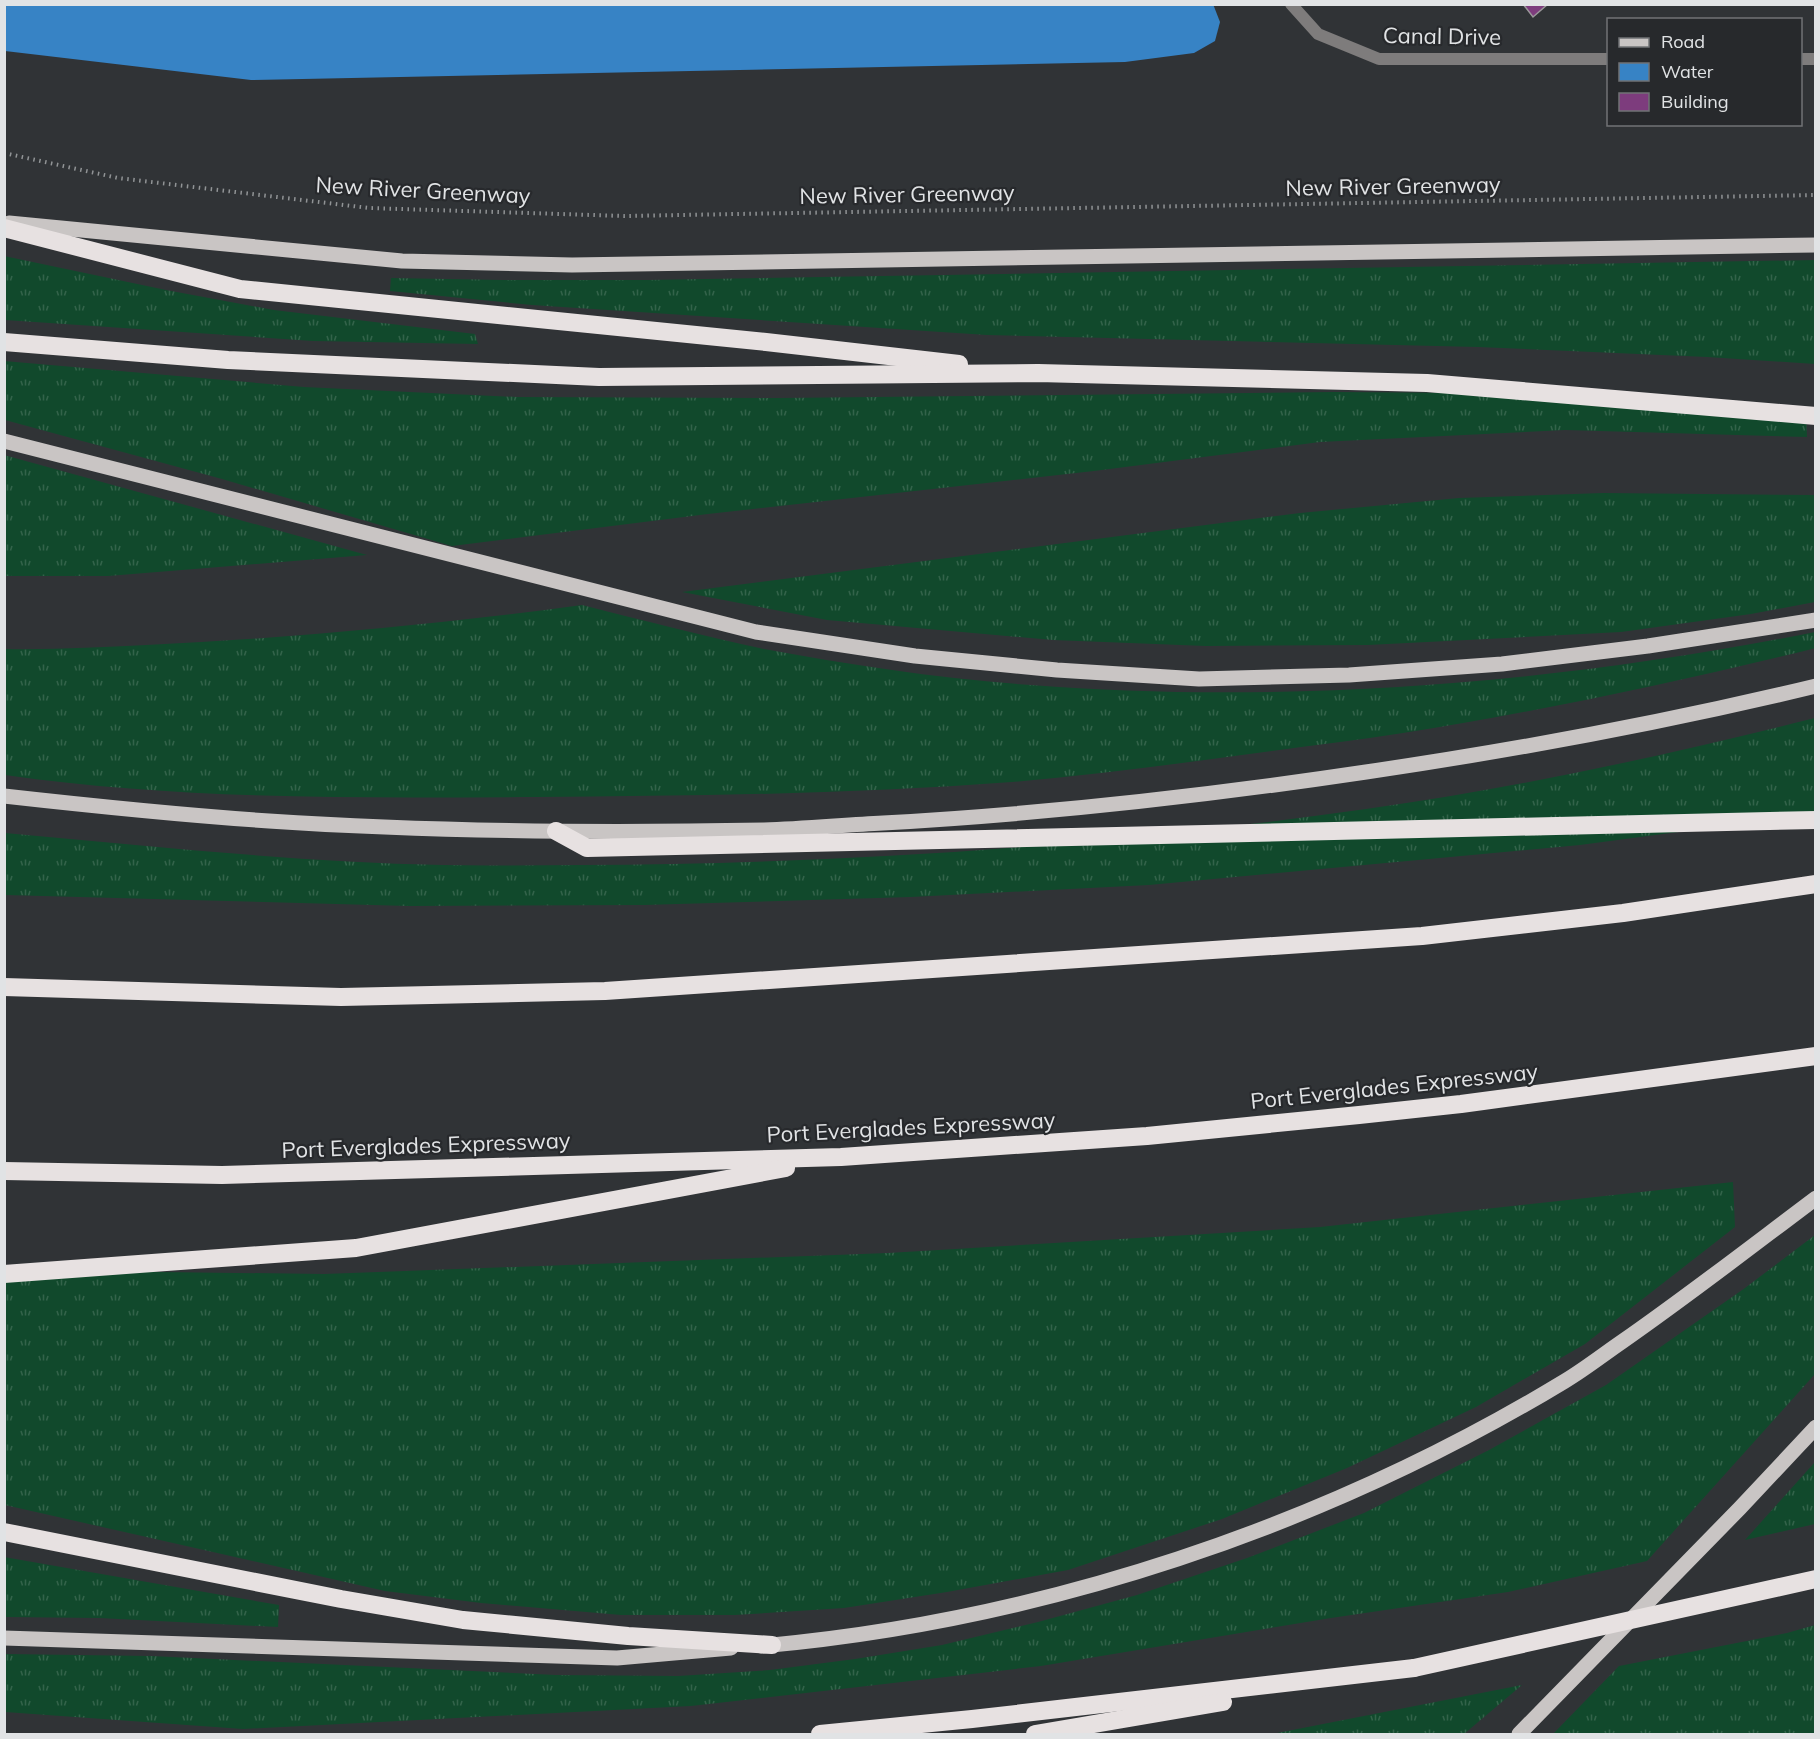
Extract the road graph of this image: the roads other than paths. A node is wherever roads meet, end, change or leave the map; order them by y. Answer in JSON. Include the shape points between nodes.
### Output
{"nodes":[{"id":1,"x":1291,"y":4,"type":"edge"},
{"id":2,"x":1607,"y":59,"type":"edge"},
{"id":3,"x":4,"y":222,"type":"edge"},
{"id":4,"x":4,"y":228,"type":"edge"},
{"id":5,"x":1815,"y":245,"type":"edge"},
{"id":6,"x":4,"y":342,"type":"edge"},
{"id":7,"x":1038,"y":373,"type":"junction"},
{"id":8,"x":1815,"y":416,"type":"edge"},
{"id":9,"x":4,"y":441,"type":"edge"},
{"id":10,"x":1815,"y":620,"type":"edge"},
{"id":11,"x":1815,"y":686,"type":"edge"},
{"id":12,"x":4,"y":796,"type":"edge"},
{"id":13,"x":1815,"y":820,"type":"edge"},
{"id":14,"x":556,"y":831,"type":"junction"},
{"id":15,"x":1815,"y":884,"type":"edge"},
{"id":16,"x":4,"y":987,"type":"edge"},
{"id":17,"x":1815,"y":1056,"type":"edge"},
{"id":18,"x":841,"y":1157,"type":"junction"},
{"id":19,"x":4,"y":1171,"type":"edge"},
{"id":20,"x":1815,"y":1198,"type":"edge"},
{"id":21,"x":4,"y":1274,"type":"edge"},
{"id":22,"x":1815,"y":1427,"type":"edge"},
{"id":23,"x":4,"y":1532,"type":"edge"},
{"id":24,"x":1815,"y":1580,"type":"edge"},
{"id":25,"x":4,"y":1638,"type":"edge"},
{"id":26,"x":772,"y":1645,"type":"junction"},
{"id":27,"x":1414,"y":1668,"type":"junction"},
{"id":28,"x":820,"y":1734,"type":"edge"},
{"id":29,"x":1035,"y":1734,"type":"edge"},
{"id":30,"x":1519,"y":1734,"type":"edge"}],
"edges":[{"from":1,"to":2,"type":"street","name":"Canal Drive","via":[[1318,34],[1379,59]]},
{"from":3,"to":5,"type":"main road","via":[[402,261],[572,265]]},
{"from":4,"to":7,"type":"highway","via":[[240,289]]},
{"from":6,"to":7,"type":"highway","via":[[228,360],[599,378]]},
{"from":7,"to":8,"type":"highway","via":[[1427,383]]},
{"from":9,"to":10,"type":"main road","via":[[756,632],[927,657],[1057,670],[1200,679],[1349,675],[1502,664]]},
{"from":11,"to":14,"type":"main road","via":[[1752,702],[1478,755],[1262,787],[1052,812],[768,830]]},
{"from":12,"to":14,"type":"main road","via":[[274,821]]},
{"from":13,"to":14,"type":"highway","via":[[586,848]]},
{"from":15,"to":16,"type":"highway","via":[[1623,913],[1422,936],[605,991],[341,997]]},
{"from":17,"to":18,"type":"highway","name":"Port Everglades Expressway","via":[[1483,1102],[1359,1115],[1147,1136]]},
{"from":18,"to":19,"type":"highway","name":"Port Everglades Expressway","via":[[222,1175]]},
{"from":18,"to":21,"type":"highway","via":[[356,1248]]},
{"from":20,"to":26,"type":"main road","via":[[1674,1306],[1568,1379],[1458,1443],[1366,1486],[1243,1536],[1122,1577],[904,1628]]},
{"from":22,"to":30,"type":"main road"},
{"from":23,"to":26,"type":"highway","via":[[463,1620]]},
{"from":24,"to":27,"type":"highway","bridge":true},
{"from":25,"to":26,"type":"main road","via":[[617,1658]]},
{"from":27,"to":28,"type":"highway"},
{"from":27,"to":29,"type":"highway"}]}
